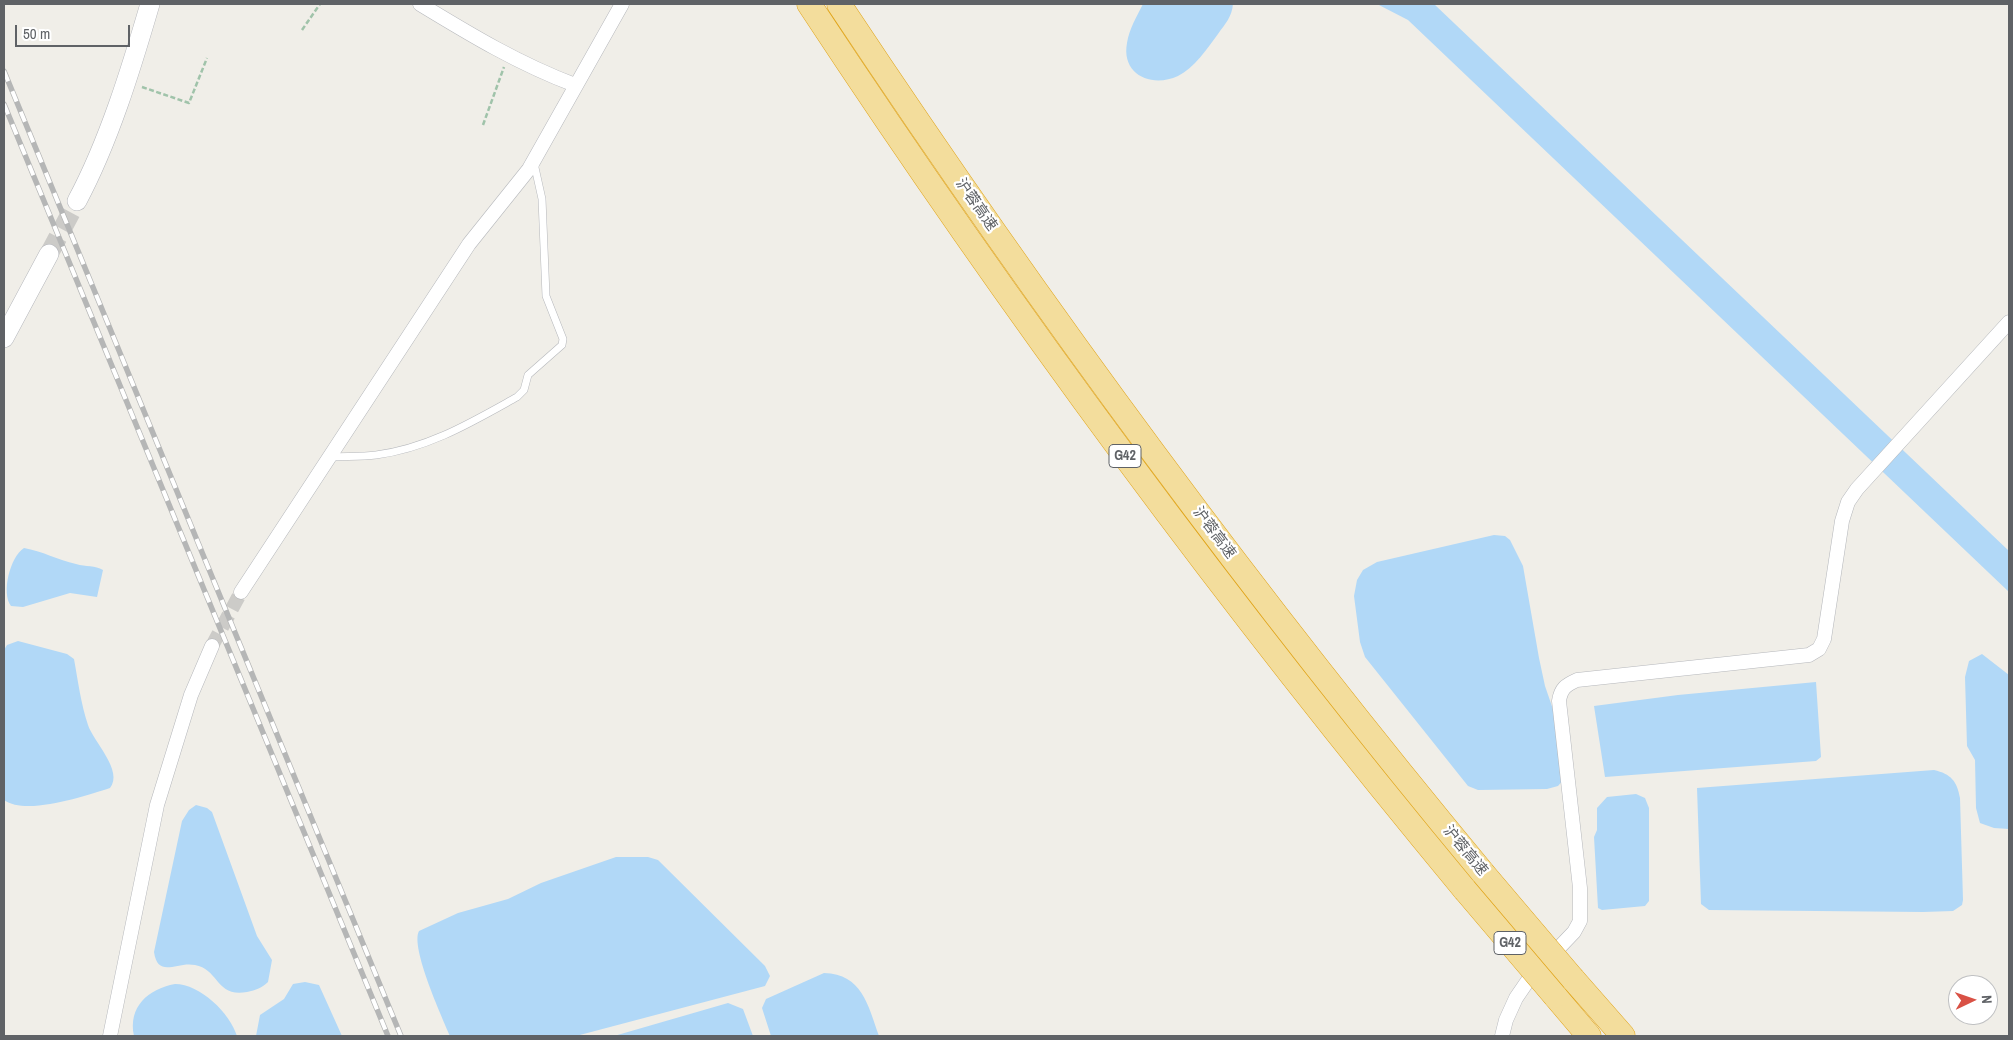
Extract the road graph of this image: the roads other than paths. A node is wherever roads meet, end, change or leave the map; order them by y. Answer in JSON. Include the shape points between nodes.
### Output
{"nodes":[{"id":1,"x":150,"y":4,"type":"edge"},
{"id":2,"x":420,"y":4,"type":"edge"},
{"id":3,"x":622,"y":4,"type":"edge"},
{"id":4,"x":808,"y":4,"type":"edge"},
{"id":5,"x":839,"y":4,"type":"edge"},
{"id":6,"x":575,"y":85,"type":"junction"},
{"id":7,"x":533,"y":160,"type":"junction"},
{"id":8,"x":77,"y":201,"type":"tunnel mouth"},
{"id":9,"x":48,"y":254,"type":"tunnel mouth"},
{"id":10,"x":2009,"y":322,"type":"edge"},
{"id":11,"x":4,"y":338,"type":"edge"},
{"id":12,"x":330,"y":457,"type":"junction"},
{"id":13,"x":241,"y":592,"type":"tunnel mouth"},
{"id":14,"x":212,"y":646,"type":"tunnel mouth"},
{"id":15,"x":110,"y":1036,"type":"edge"},
{"id":16,"x":1502,"y":1036,"type":"edge"},
{"id":17,"x":1590,"y":1036,"type":"edge"},
{"id":18,"x":1623,"y":1036,"type":"edge"}],
"edges":[{"from":1,"to":8,"type":"main road","via":[[126,81]]},
{"from":2,"to":6,"type":"street","via":[[508,56]]},
{"from":3,"to":6,"type":"street"},
{"from":4,"to":17,"type":"highway","name":"沪蓉高速","number":"G42","bridge":true,"via":[[972,243],[1239,608],[1465,890]]},
{"from":5,"to":18,"type":"highway","name":"沪蓉高速","number":"G42","bridge":true,"via":[[998,237],[1259,593],[1483,873]]},
{"from":6,"to":7,"type":"street"},
{"from":7,"to":12,"type":"street","via":[[470,244]]},
{"from":7,"to":12,"type":"lane","via":[[542,199],[546,296],[563,339],[562,345],[528,375],[524,390],[517,397],[455,432],[390,452]]},
{"from":9,"to":11,"type":"main road"},
{"from":10,"to":16,"type":"street","via":[[1848,502],[1842,521],[1824,639],[1819,649],[1809,655],[1577,680],[1562,689],[1559,701],[1580,888],[1580,921],[1574,932],[1529,978],[1516,998]]},
{"from":12,"to":13,"type":"street"},
{"from":14,"to":15,"type":"street","via":[[191,695],[157,805]]}]}
